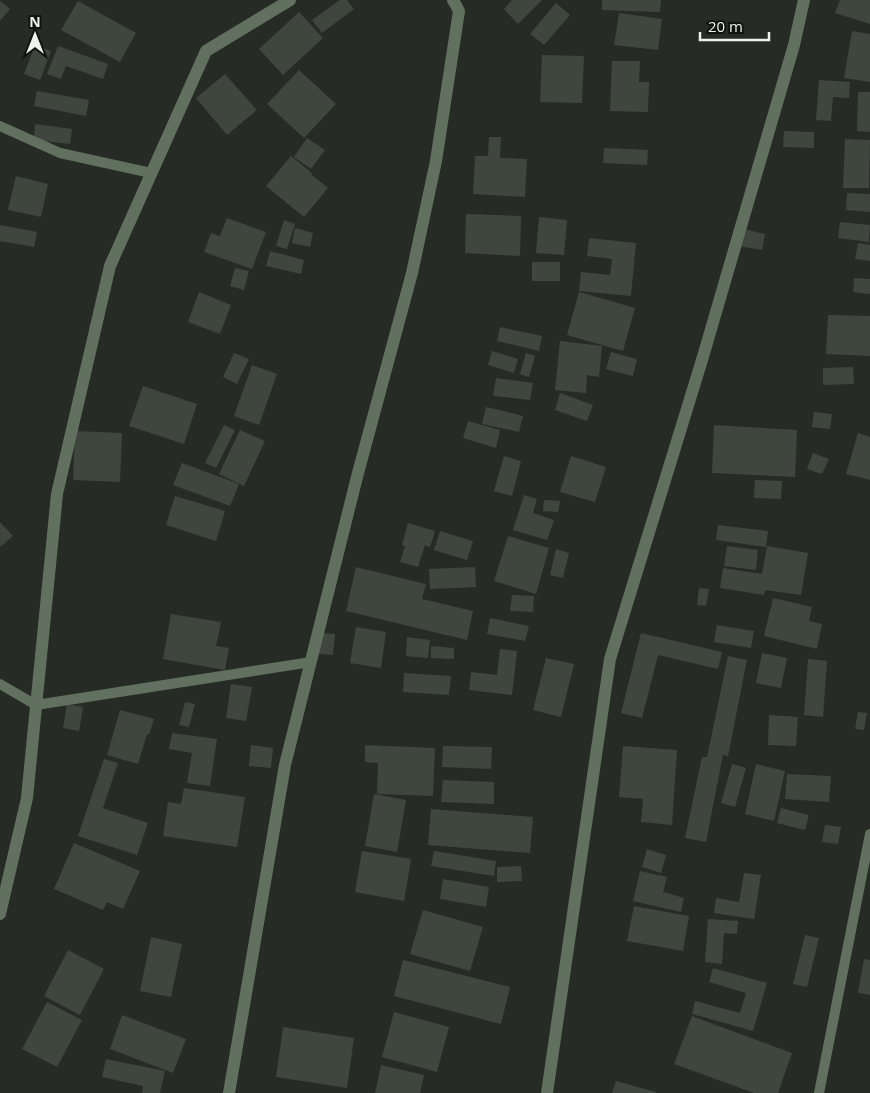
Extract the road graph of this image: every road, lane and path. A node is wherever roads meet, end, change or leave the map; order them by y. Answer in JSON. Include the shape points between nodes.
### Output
{"nodes":[{"id":1,"x":290,"y":0,"type":"edge"},
{"id":2,"x":454,"y":0,"type":"edge"},
{"id":3,"x":804,"y":0,"type":"edge"},
{"id":4,"x":0,"y":126,"type":"edge"},
{"id":5,"x":152,"y":173,"type":"junction"},
{"id":6,"x":311,"y":662,"type":"junction"},
{"id":7,"x":0,"y":684,"type":"edge"},
{"id":8,"x":36,"y":705,"type":"junction"},
{"id":9,"x":870,"y":834,"type":"edge"},
{"id":10,"x":2,"y":904,"type":"edge"},
{"id":11,"x":0,"y":914,"type":"edge"},
{"id":12,"x":229,"y":1093,"type":"edge"},
{"id":13,"x":547,"y":1093,"type":"edge"},
{"id":14,"x":819,"y":1093,"type":"edge"}],
"edges":[{"from":1,"to":5,"type":"street","via":[[206,51]]},
{"from":2,"to":6,"type":"street","via":[[459,10],[436,161],[412,272]]},
{"from":3,"to":13,"type":"street","via":[[794,45],[702,360],[610,659]]},
{"from":4,"to":5,"type":"lane","via":[[60,153]]},
{"from":5,"to":8,"type":"street","via":[[110,266],[57,494]]},
{"from":6,"to":8,"type":"lane"},
{"from":6,"to":12,"type":"street","via":[[285,765]]},
{"from":7,"to":8,"type":"lane"},
{"from":8,"to":10,"type":"street","via":[[28,798]]},
{"from":9,"to":14,"type":"lane"},
{"from":10,"to":11,"type":"street"}]}
